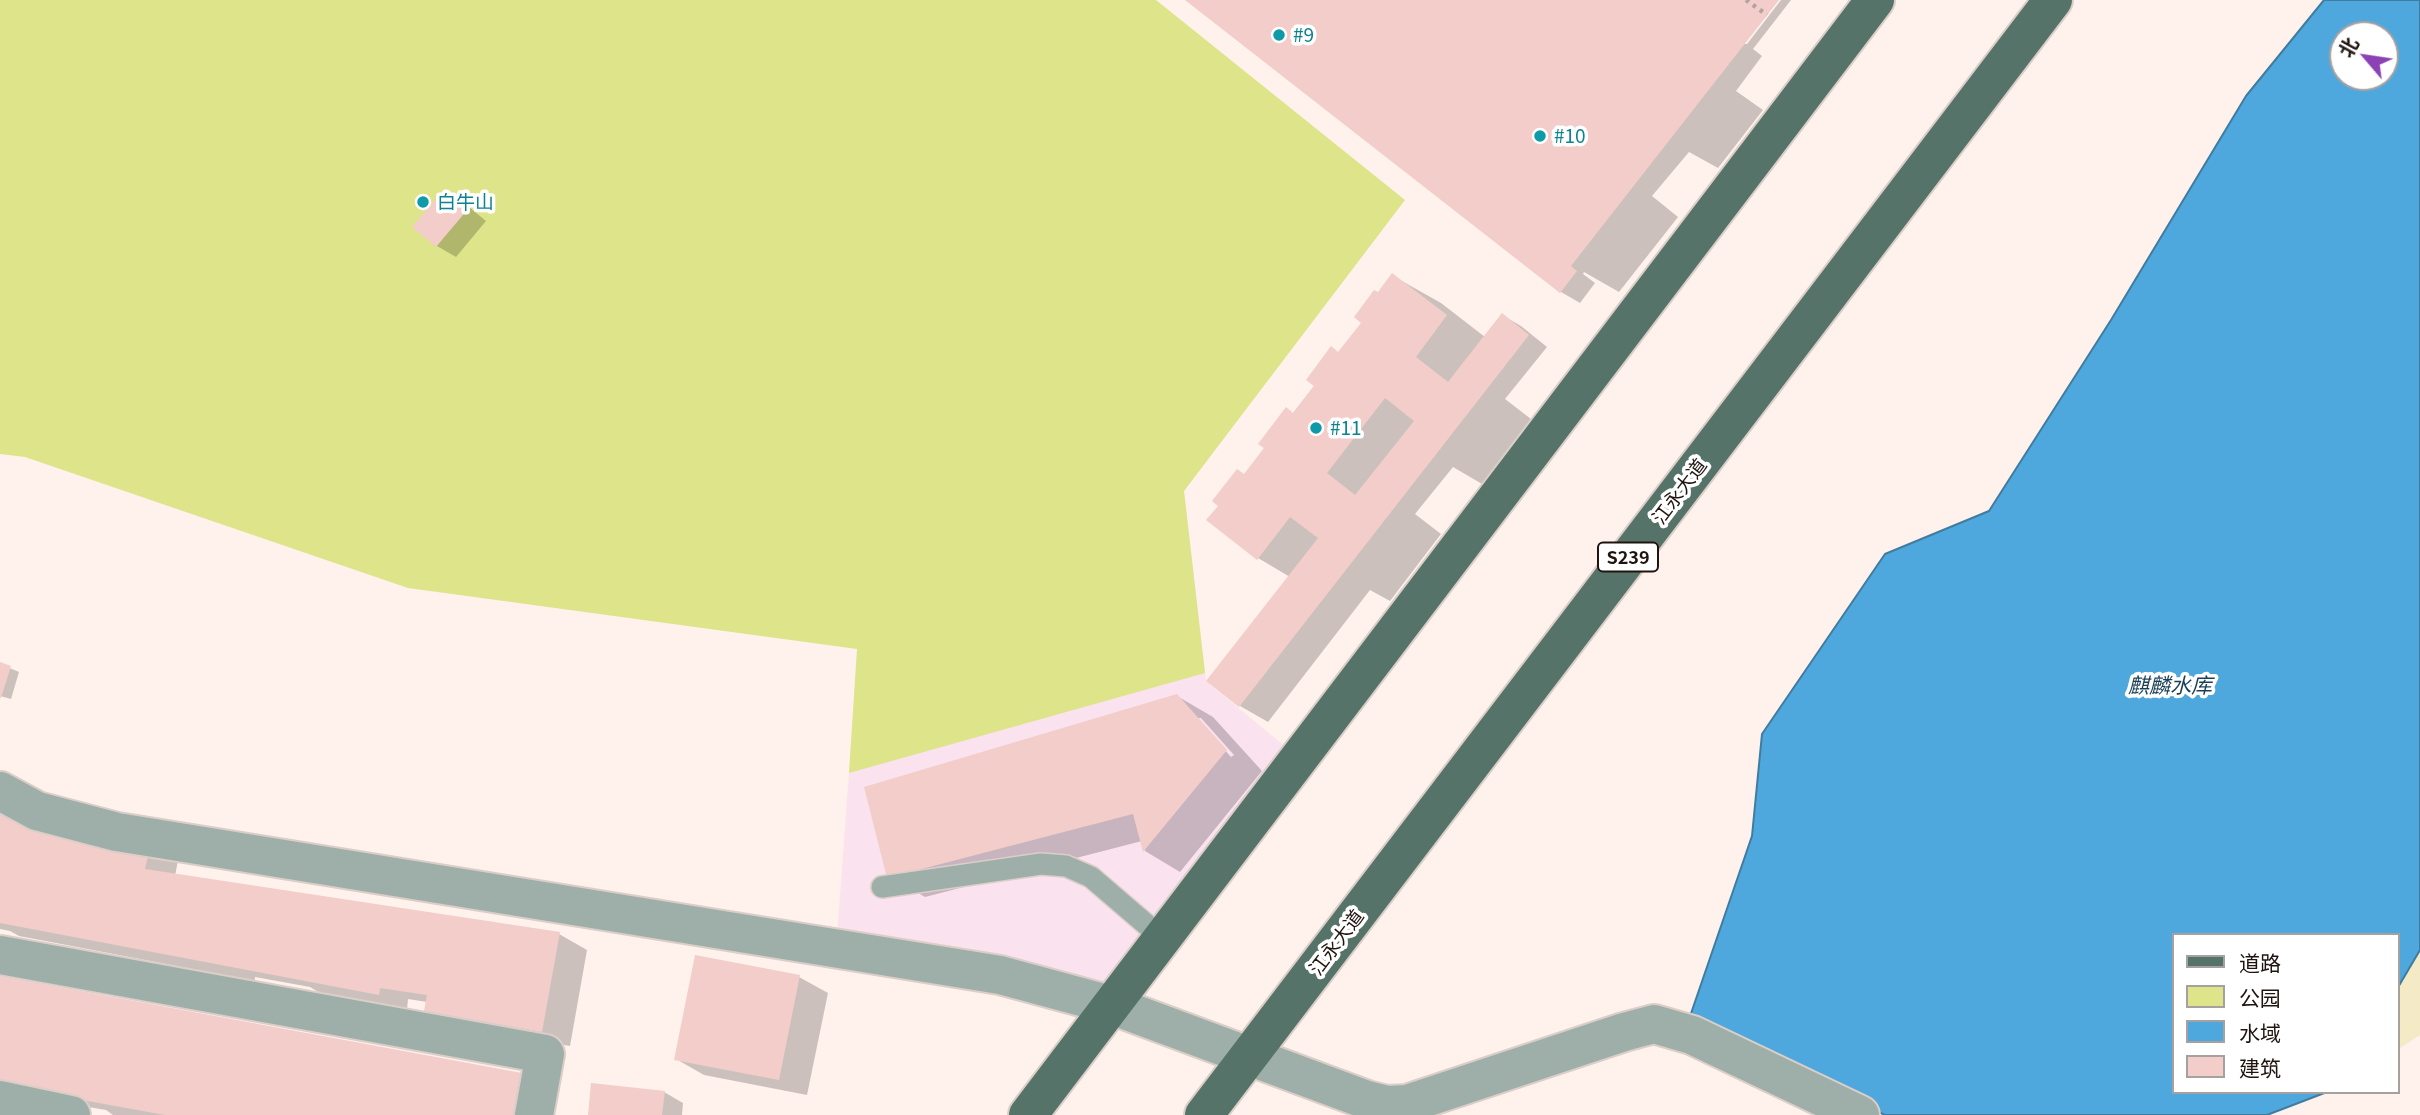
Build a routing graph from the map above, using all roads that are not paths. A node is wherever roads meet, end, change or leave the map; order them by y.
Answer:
1 (1875, 0) edge
2 (2053, 0) edge
3 (0, 792) edge
4 (882, 887) dead end
5 (1162, 938) junction
6 (0, 955) edge
7 (1111, 1006) junction
8 (1249, 1056) junction
9 (0, 1100) edge
10 (71, 1115) edge
11 (534, 1115) edge
12 (1028, 1115) edge
13 (1204, 1115) edge
14 (1860, 1115) edge

1 - 5 main road
2 - 8 main road, 江永大道 / S239
3 - 7 street
4 - 5 lane
5 - 7 main road
6 - 11 street
7 - 8 street
7 - 12 main road
8 - 13 main road, 江永大道 / S239
8 - 14 street
9 - 10 street

